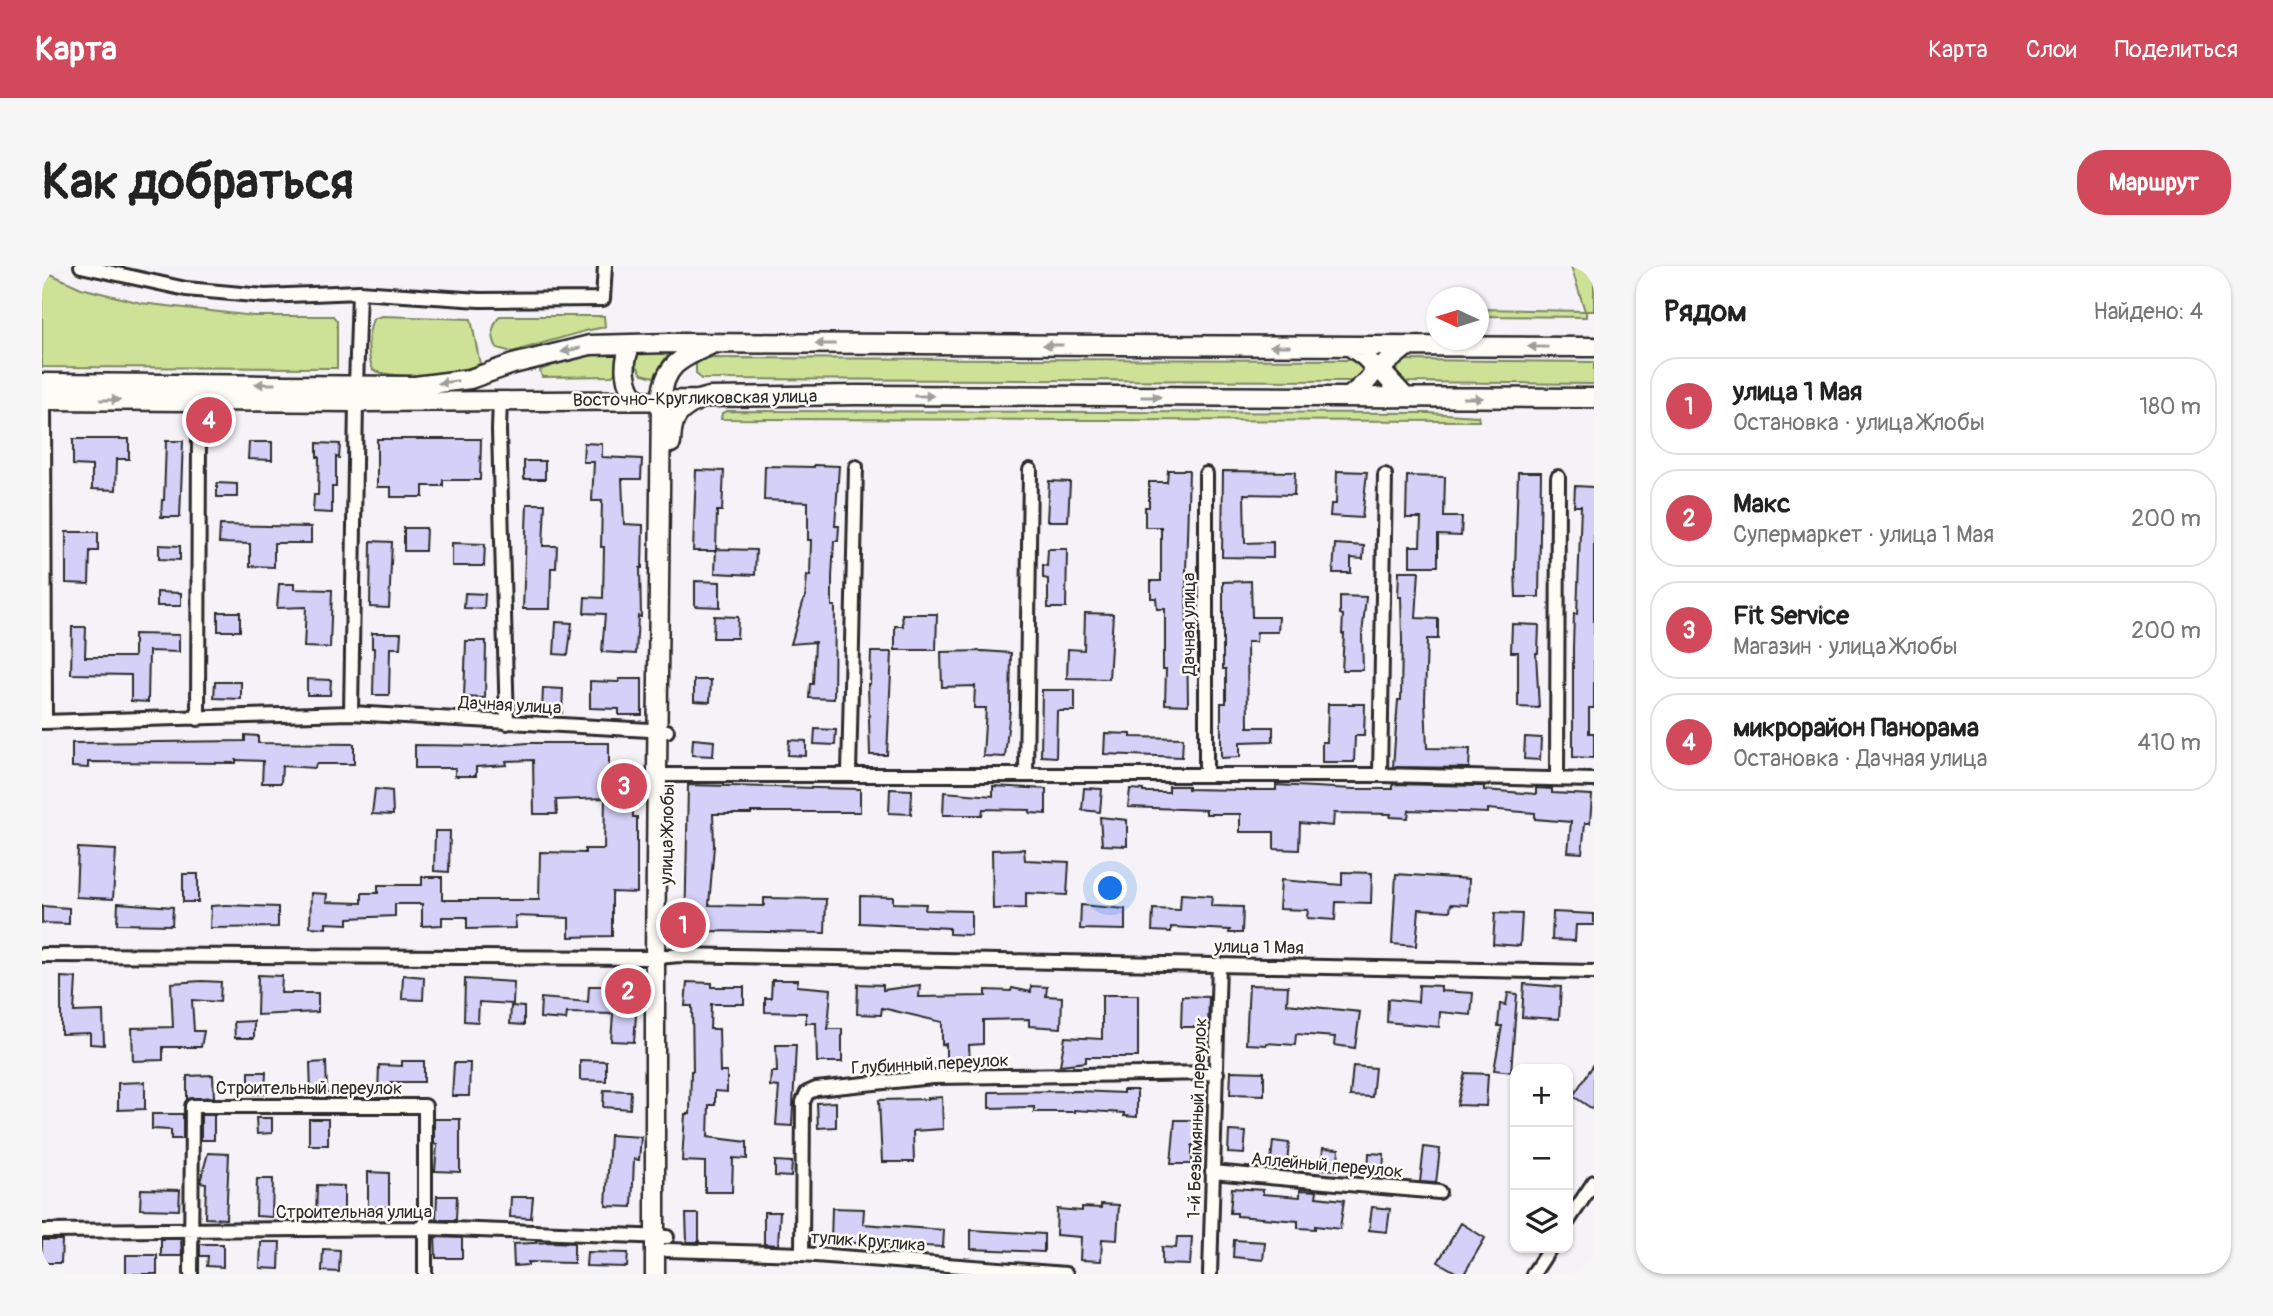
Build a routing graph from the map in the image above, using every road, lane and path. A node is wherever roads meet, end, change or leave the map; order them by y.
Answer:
1 (81, 266) edge
2 (605, 266) edge
3 (359, 292) junction
4 (713, 344) junction
5 (631, 345) junction
6 (1349, 346) junction
7 (1407, 346) junction
8 (1594, 347) edge
9 (43, 394) edge
10 (356, 394) junction
11 (1349, 397) junction
12 (1405, 397) junction
13 (1594, 398) edge
14 (662, 399) junction
15 (500, 400) junction
16 (637, 400) junction
17 (698, 400) junction
18 (199, 427) dead end
19 (856, 467) dead end
20 (1030, 470) dead end
21 (1206, 474) dead end
22 (1385, 475) dead end
23 (1558, 477) dead end
24 (351, 713) junction
25 (198, 719) junction
26 (44, 722) edge
27 (507, 723) junction
28 (662, 730) junction
29 (849, 774) junction
30 (662, 775) junction
31 (1026, 775) junction
32 (1206, 775) junction
33 (1380, 775) junction
34 (1557, 778) junction
35 (1594, 780) edge
36 (42, 955) edge
37 (661, 958) junction
38 (1219, 964) junction
39 (1594, 972) edge
40 (1217, 1073) junction
41 (1212, 1172) junction
42 (1594, 1182) edge
43 (1439, 1192) dead end
44 (1573, 1214) edge
45 (425, 1228) junction
46 (42, 1231) edge
47 (191, 1231) junction
48 (663, 1241) junction
49 (1547, 1253) edge
50 (802, 1254) junction
51 (191, 1274) edge
52 (425, 1274) edge
53 (655, 1274) edge
54 (667, 1274) edge
55 (1066, 1274) edge
56 (1209, 1274) edge
57 (1533, 1274) edge

1 - 3 street
2 - 3 street
3 - 10 street
4 - 5 main road
6 -> 4 main road
4 - 14 main road, улица Жлобы
5 -> 10 main road
5 - 16 main road
6 - 7 main road
6 - 11 main road
8 -> 7 main road
7 - 12 main road
9 -> 10 main road, Восточно-Кругликовская улица
10 -> 9 main road
9 - 26 street, Дачная улица
10 - 15 main road, Восточно-Кругликовская улица
10 - 24 street
11 - 12 main road, Восточно-Кругликовская улица
17 -> 11 main road, Восточно-Кругликовская улица
12 -> 13 main road, Восточно-Кругликовская улица
14 - 16 main road, Восточно-Кругликовская улица
14 - 17 main road, Восточно-Кругликовская улица
14 - 28 main road, улица Жлобы
15 - 16 main road, Восточно-Кругликовская улица
15 - 27 street
17 - 28 main road, улица Жлобы
18 - 25 street
19 - 29 street
20 - 31 street
21 - 32 street, Дачная улица
22 - 33 street
23 - 34 street
24 - 25 street, Дачная улица
24 - 27 street, Дачная улица
25 - 26 street, Дачная улица
27 - 28 street, Дачная улица
28 - 30 main road, улица Жлобы
29 - 30 street
29 - 31 street
30 - 37 main road, улица Жлобы
31 - 32 street
32 - 33 street
33 - 34 street
34 - 35 street
36 - 37 street, улица 1 Мая
37 - 38 street, улица 1 Мая
37 - 48 main road, улица Жлобы
38 - 39 street, улица 1 Мая
38 - 40 street, 1-й Безымянный переулок
40 - 41 street, 1-й Безымянный переулок
40 - 50 street, Глубинный переулок
41 - 43 street, Аллейный переулок
41 - 56 street, 1-й Безымянный переулок
42 - 44 street
45 - 47 street, Строительная улица
45 - 47 street, Строительный переулок
45 - 48 street, Строительная улица
45 - 52 street, Строительный переулок
46 - 47 street, Строительная улица
47 - 51 street, Строительный переулок
48 - 50 street, тупик Круглика
48 - 53 main road, улица Жлобы
48 - 54 main road, улица Жлобы
49 - 57 street
50 - 55 street, тупик Круглика

